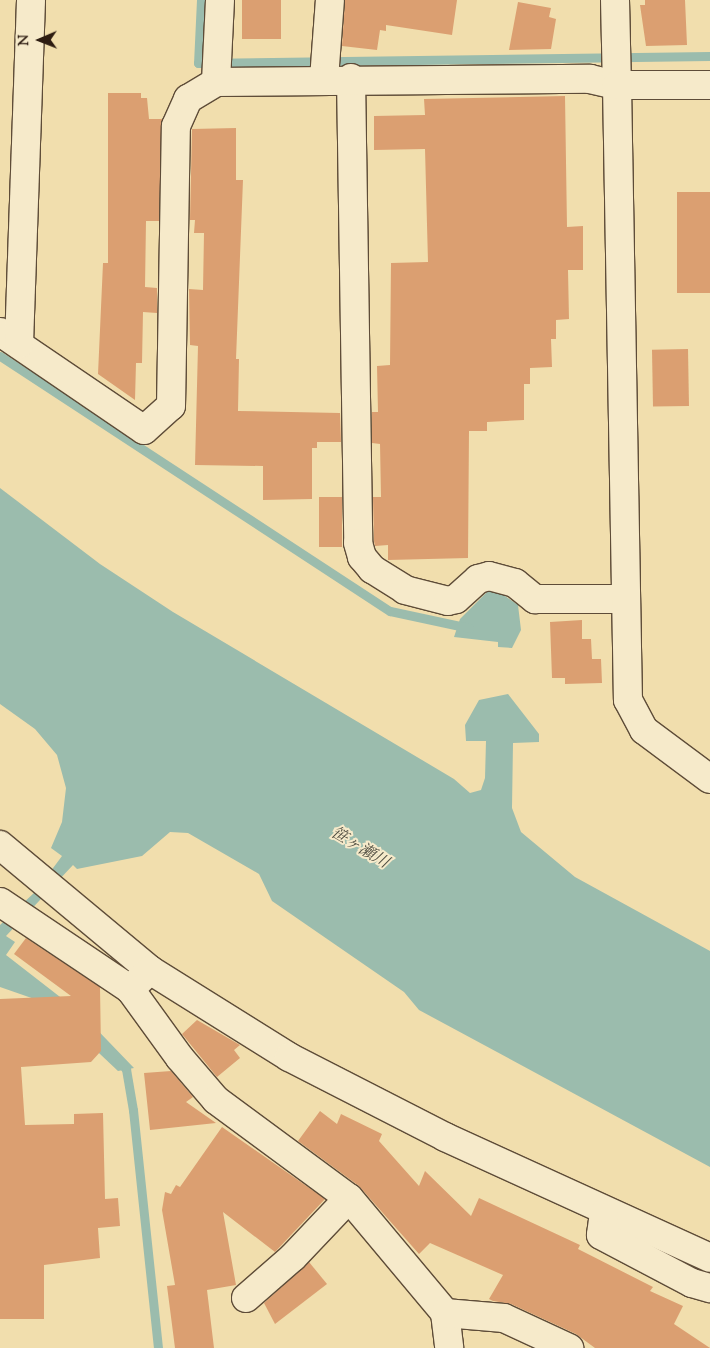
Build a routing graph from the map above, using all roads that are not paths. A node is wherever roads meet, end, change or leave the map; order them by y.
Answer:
1 (31, 0) edge
2 (220, 0) edge
3 (330, 0) edge
4 (615, 0) edge
5 (325, 65) junction
6 (617, 66) junction
7 (217, 69) junction
8 (351, 78) junction
9 (710, 85) edge
10 (9, 338) edge
11 (626, 599) junction
12 (710, 779) edge
13 (0, 846) edge
14 (13, 910) edge
15 (150, 970) junction
16 (130, 989) junction
17 (349, 1198) junction
18 (604, 1213) junction
19 (710, 1258) edge
20 (710, 1288) edge
21 (246, 1298) dead end
22 (445, 1313) junction
23 (449, 1348) edge
24 (569, 1348) edge

1 - 10 street
2 - 7 street
3 - 5 street
4 - 6 street
5 - 7 street
5 - 8 street
6 - 8 street
6 - 9 street
6 - 11 street
7 - 10 street
8 - 11 street
11 - 12 street
13 - 15 street
14 - 16 street
15 - 16 street
15 - 18 street
16 - 17 street
17 - 21 street
17 - 22 street
18 - 19 street
18 - 20 street
22 - 23 street
22 - 24 street

